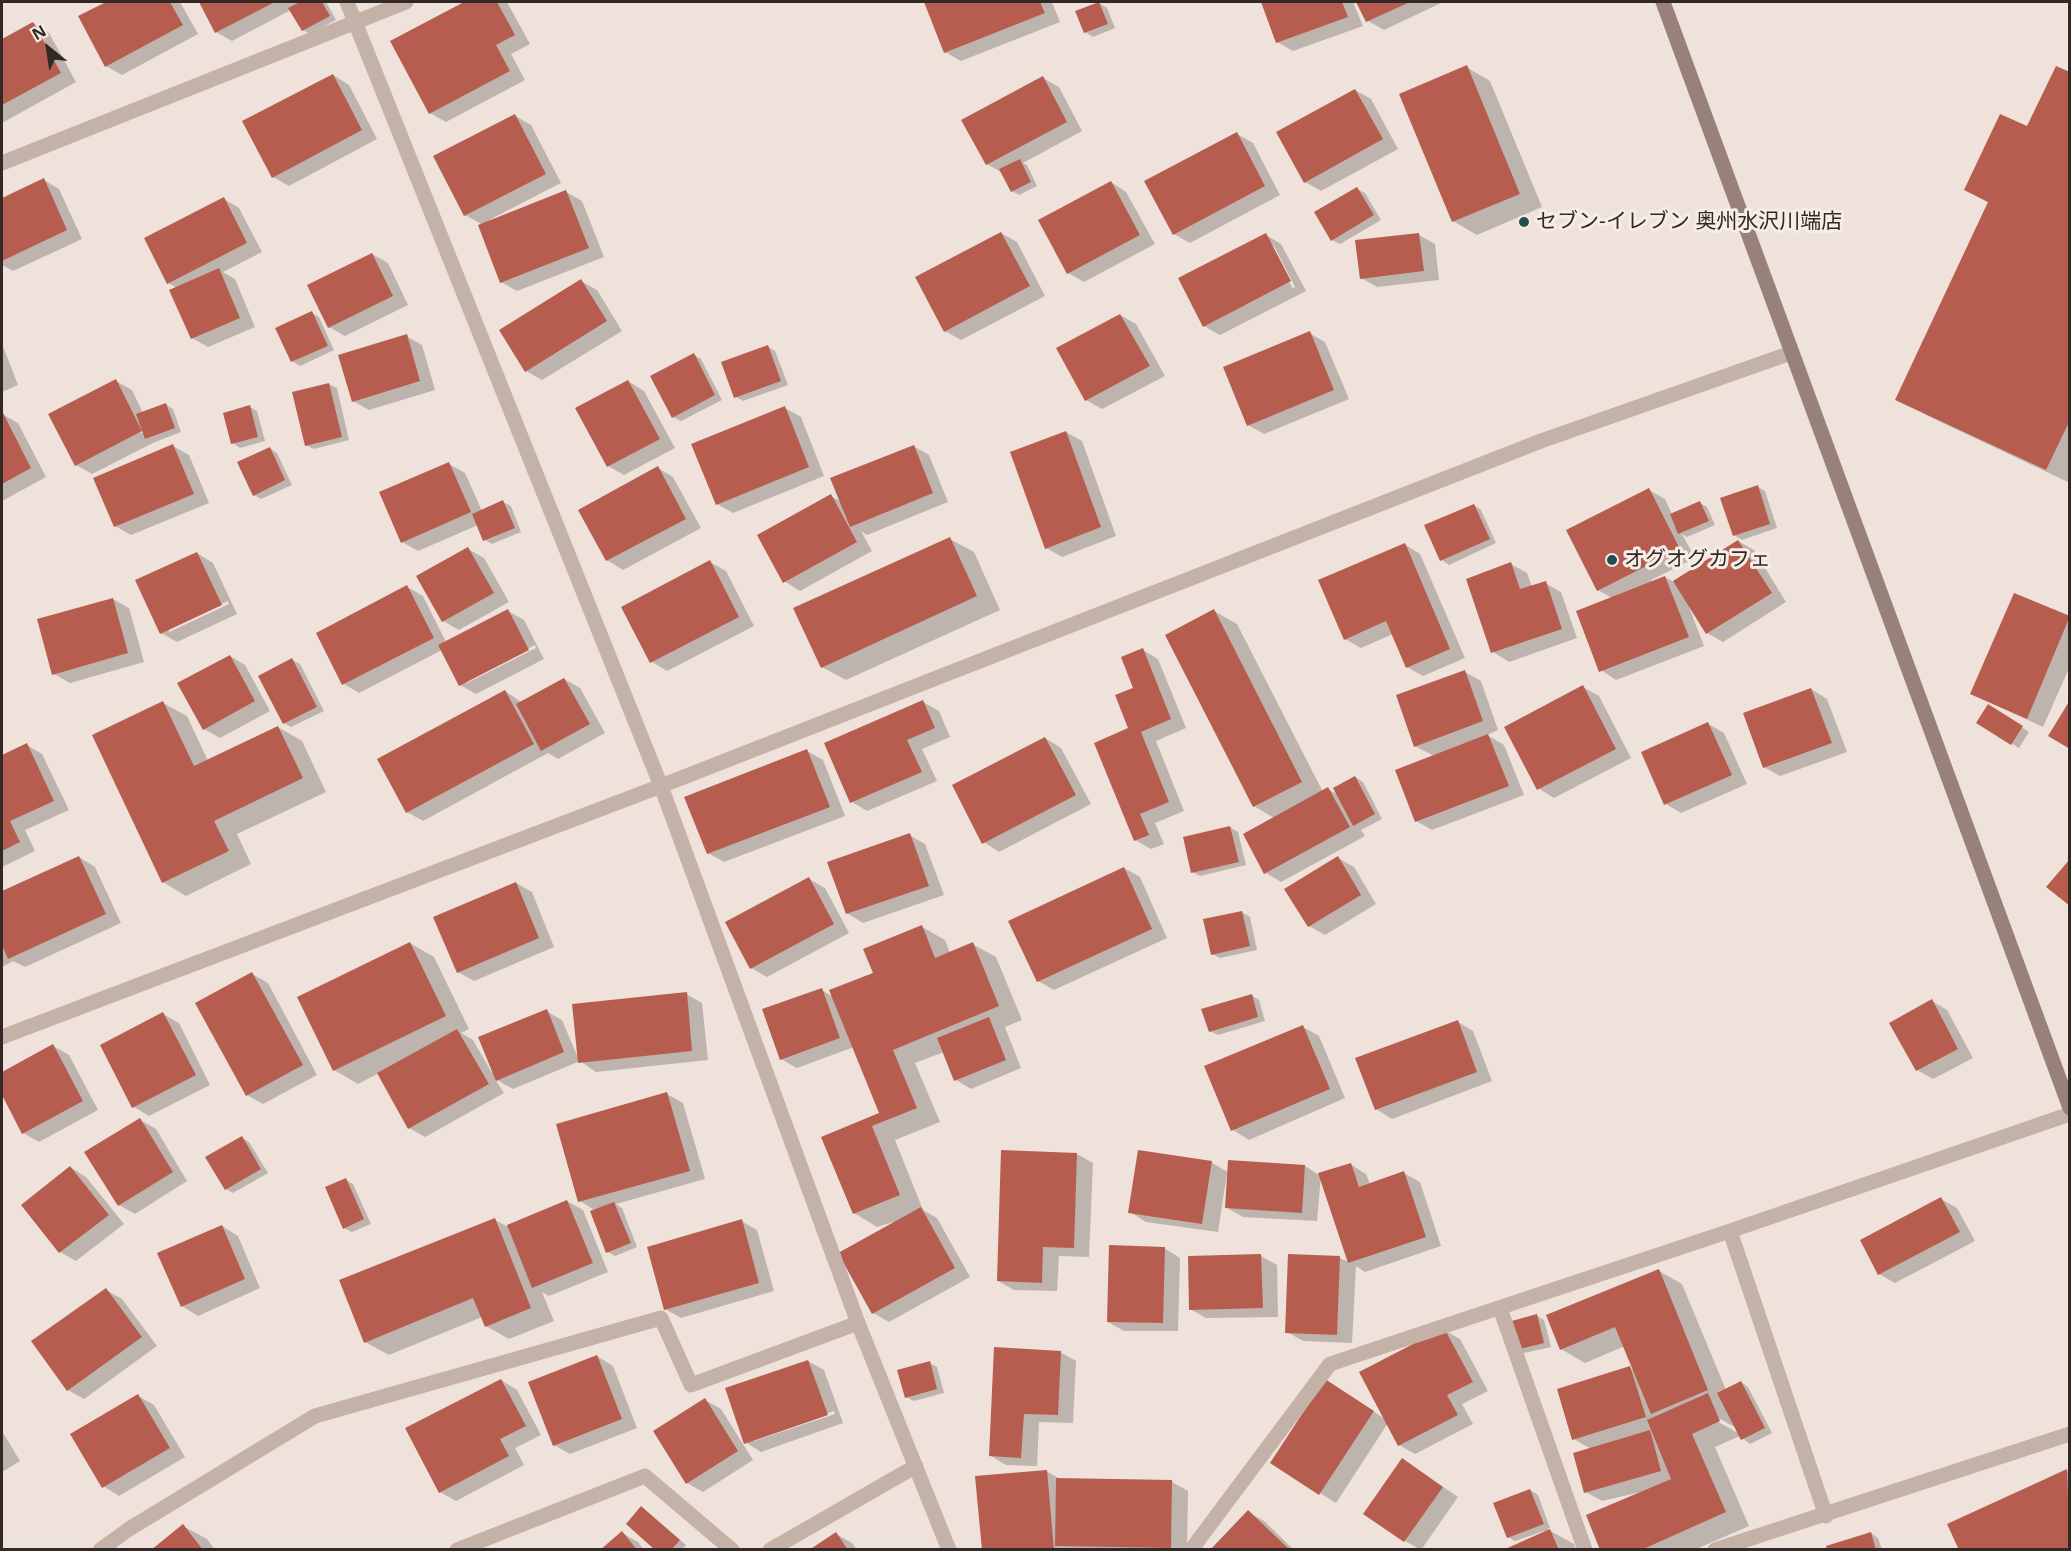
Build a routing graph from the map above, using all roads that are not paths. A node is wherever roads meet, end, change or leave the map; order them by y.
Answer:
1 (347, 2) edge
2 (406, 2) edge
3 (1663, 2) edge
4 (354, 21) junction
5 (2, 163) edge
6 (1791, 353) junction
7 (661, 786) junction
8 (2, 1037) edge
9 (2070, 1108) edge
10 (2070, 1114) edge
11 (1730, 1232) junction
12 (1500, 1308) junction
13 (858, 1323) junction
14 (2070, 1434) edge
15 (916, 1466) junction
16 (1826, 1516) junction
17 (100, 1550) edge
18 (457, 1550) edge
19 (732, 1550) edge
20 (770, 1550) edge
21 (949, 1550) edge
22 (1191, 1550) edge
23 (1585, 1550) edge
24 (1715, 1550) edge

1 - 4 street
2 - 4 street
3 - 6 street
4 - 5 street
4 - 7 street
6 - 7 street
6 - 9 street
7 - 8 street
7 - 13 street
10 - 11 street
11 - 12 street
11 - 16 street
12 - 22 street
12 - 23 street
13 - 15 street
13 - 17 street
14 - 16 street
15 - 20 street
15 - 21 street
16 - 24 street
18 - 19 street

